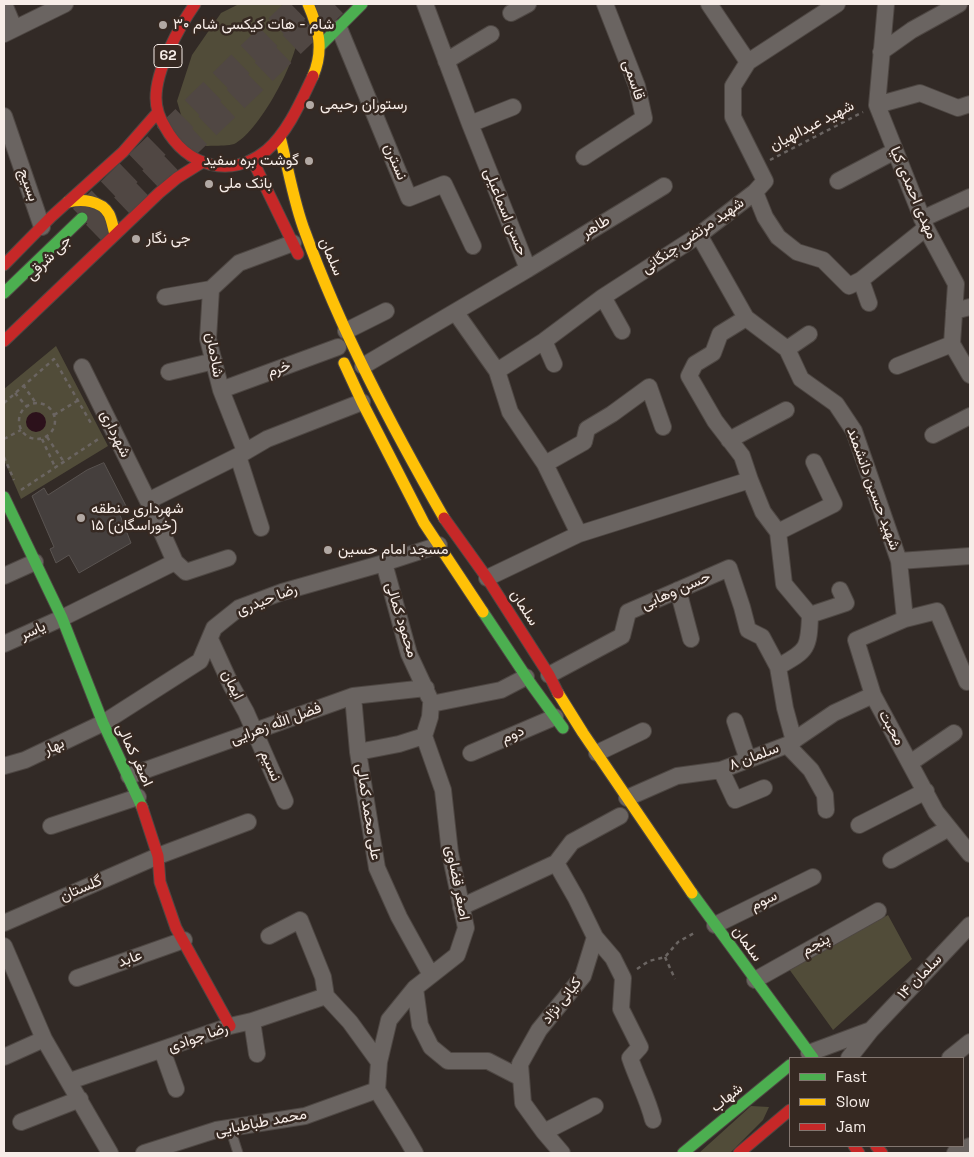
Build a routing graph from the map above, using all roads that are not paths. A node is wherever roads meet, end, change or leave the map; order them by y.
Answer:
1 (4, 4) edge
2 (65, 4) edge
3 (195, 4) edge
4 (308, 4) edge
5 (362, 4) edge
6 (425, 4) edge
7 (528, 4) edge
8 (605, 4) edge
9 (709, 4) edge
10 (837, 4) edge
11 (886, 4) edge
12 (959, 4) edge
13 (511, 13) dead end
14 (339, 28) junction
15 (9, 31) edge
16 (491, 34) dead end
17 (321, 45) junction
18 (881, 52) junction
19 (446, 61) junction
20 (748, 62) junction
21 (970, 104) edge
22 (877, 105) junction
23 (513, 107) dead end
24 (158, 112) junction
25 (4, 116) edge
26 (470, 124) junction
27 (280, 138) junction
28 (895, 151) junction
29 (584, 157) dead end
30 (253, 161) junction
31 (201, 163) junction
32 (838, 181) dead end
33 (664, 186) dead end
34 (755, 192) junction
35 (970, 197) edge
36 (68, 202) junction
37 (82, 218) tunnel mouth
38 (924, 224) junction
39 (42, 227) junction
40 (115, 234) junction
41 (699, 235) junction
42 (293, 243) junction
43 (473, 246) dead end
44 (4, 265) edge
45 (304, 269) dead end
46 (528, 269) junction
47 (861, 280) junction
48 (211, 289) junction
49 (4, 293) edge
50 (165, 296) dead end
51 (603, 297) junction
52 (869, 303) dead end
53 (962, 309) edge
54 (386, 311) dead end
55 (456, 313) junction
56 (746, 318) junction
57 (622, 331) dead end
58 (809, 334) dead end
59 (339, 339) junction
60 (4, 341) edge
61 (544, 341) junction
62 (952, 344) junction
63 (787, 350) junction
64 (214, 361) junction
65 (554, 364) dead end
66 (363, 366) junction
67 (896, 366) dead end
68 (82, 367) dead end
69 (497, 371) junction
70 (169, 372) dead end
71 (970, 375) edge
72 (221, 390) junction
73 (362, 402) junction
74 (786, 410) dead end
75 (970, 416) edge
76 (663, 427) dead end
77 (933, 435) dead end
78 (728, 440) junction
79 (242, 454) junction
80 (814, 462) dead end
81 (545, 464) junction
82 (750, 480) junction
83 (4, 496) edge
84 (148, 501) junction
85 (261, 528) dead end
86 (778, 532) junction
87 (579, 534) junction
88 (439, 545) junction
89 (970, 556) edge
90 (228, 558) dead end
91 (899, 561) junction
92 (35, 562) junction
93 (175, 562) junction
94 (384, 563) junction
95 (4, 576) edge
96 (487, 578) junction
97 (678, 590) junction
98 (840, 590) dead end
99 (810, 615) junction
100 (62, 618) junction
101 (905, 619) junction
102 (210, 639) junction
103 (691, 639) dead end
104 (4, 644) edge
105 (778, 667) junction
106 (548, 675) junction
107 (526, 677) junction
108 (970, 681) edge
109 (426, 688) junction
110 (873, 695) junction
111 (353, 696) junction
112 (431, 704) junction
113 (562, 714) junction
114 (735, 721) dead end
115 (103, 723) junction
116 (643, 731) dead end
117 (255, 732) junction
118 (954, 733) dead end
119 (424, 736) junction
120 (571, 740) dead end
121 (790, 743) junction
122 (358, 752) junction
123 (471, 753) dead end
124 (598, 753) junction
125 (748, 760) junction
126 (910, 763) junction
127 (4, 766) edge
128 (721, 770) junction
129 (129, 776) junction
130 (764, 788) dead end
131 (926, 791) junction
132 (138, 797) junction
133 (285, 801) dead end
134 (826, 810) dead end
135 (622, 812) junction
136 (248, 822) dead end
137 (859, 825) dead end
138 (51, 826) dead end
139 (948, 828) junction
140 (970, 854) edge
141 (158, 856) junction
142 (891, 860) dead end
143 (556, 863) junction
144 (813, 877) dead end
145 (461, 907) junction
146 (878, 911) dead end
147 (4, 923) edge
148 (970, 925) edge
149 (707, 928) junction
150 (269, 936) dead end
151 (595, 937) junction
152 (184, 940) junction
153 (4, 946) edge
154 (431, 975) junction
155 (77, 978) dead end
156 (755, 980) junction
157 (415, 988) junction
158 (326, 996) junction
159 (252, 1021) junction
160 (230, 1026) junction
161 (870, 1030) junction
162 (44, 1039) junction
163 (970, 1042) edge
164 (162, 1050) junction
165 (257, 1054) dead end
166 (4, 1056) edge
167 (800, 1056) edge
168 (849, 1057) edge
169 (951, 1057) edge
170 (379, 1062) junction
171 (789, 1067) edge
172 (521, 1078) junction
173 (70, 1081) junction
174 (176, 1089) dead end
175 (377, 1090) junction
176 (760, 1090) junction
177 (80, 1099) junction
178 (595, 1106) dead end
179 (789, 1111) edge
180 (780, 1118) junction
181 (653, 1120) dead end
182 (20, 1122) dead end
183 (230, 1128) junction
184 (544, 1132) junction
185 (970, 1146) edge
186 (559, 1152) edge
187 (110, 1153) edge
188 (144, 1153) edge
189 (238, 1153) edge
190 (415, 1153) edge
191 (683, 1153) edge
192 (739, 1153) edge
193 (954, 1153) edge

1 - 15 street
2 - 15 street
3 - 24 main road, 62
4 - 17 main road, 62
5 - 14 main road
6 - 19 street, حسن اسماعیلی
7 - 13 street
8 - 29 street, قاسمی
9 - 20 street
10 - 20 street, شهید مرتضی چنگانی
11 - 18 street, مهدی احمدی کیا
12 - 18 street
14 - 17 main road
14 - 43 street, نسترن
16 - 19 street
17 - 27 main road, 62
18 - 22 street, مهدی احمدی کیا
19 - 26 street, حسن اسماعیلی
20 - 34 street, شهید مرتضی چنگانی
21 - 22 street
22 - 28 street, مهدی احمدی کیا
23 - 26 street
24 - 31 main road, 62
24 - 36 main road
25 - 39 street, بسیج
26 - 46 street, حسن اسماعیلی
27 - 30 main road, 62
27 - 59 main road, سلمان
28 - 32 street
28 - 38 street, مهدی احمدی کیا
30 - 31 main road, 62
30 - 42 main road, سلمان
31 - 40 main road
33 - 46 street, طاهر
34 - 41 street, شهید مرتضی چنگانی
34 - 47 street
35 - 38 street
36 - 39 main road
36 - 40 main road
37 - 49 main road, جی شرقی
38 - 47 street
38 - 53 street, مهدی احمدی کیا
39 - 44 main road
40 - 60 main road
41 - 51 street, شهید مرتضی چنگانی
41 - 56 street, شهید حسین دانشمند
42 - 45 main road, سلمان
42 - 48 street
46 - 55 street, حسن اسماعیلی
47 - 52 street
48 - 50 street
48 - 64 street, شادمان
51 - 57 street
51 - 61 street, شهید مرتضی چنگانی
53 - 62 street, مهدی احمدی کیا
54 - 59 street, خرم
55 - 66 street, حسن اسماعیلی
55 - 69 street
56 - 63 street, شهید حسین دانشمند
56 - 78 street
58 - 63 street
59 - 66 main road, سلمان
59 - 72 street, خرم
59 - 73 main road, سلمان
61 - 65 street
61 - 69 street, شهید مرتضی چنگانی
62 - 67 street
62 - 71 street
63 - 91 street, شهید حسین دانشمند
64 - 70 street
64 - 72 street, شادمان
66 - 96 main road, سلمان
68 - 84 street, شهرداری
69 - 81 street
72 - 79 street, شادمان
73 - 79 street
73 - 88 main road, سلمان
74 - 78 street
75 - 77 street
76 - 81 street
78 - 82 street
79 - 84 street
79 - 85 street, شادمان
80 - 86 street
81 - 87 street
82 - 86 street
82 - 87 street
83 - 92 main road, اصغر کمالی
84 - 93 street, شهرداری
86 - 99 street
87 - 96 street
88 - 94 street, رضا حیدری
88 - 107 main road, سلمان
89 - 91 street
90 - 93 street
91 - 101 street, شهید حسین دانشمند
92 - 95 street
92 - 100 main road, اصغر کمالی
93 - 100 street, یاسر
94 - 102 street, رضا حیدری
94 - 109 street, محمود کمالی
96 - 106 main road, سلمان
97 - 103 street
97 - 105 street, حسن وهابی
97 - 106 street, حسن وهابی
98 - 99 street
99 - 105 street
100 - 104 street, یاسر
100 - 115 main road, اصغر کمالی
101 - 108 street
101 - 110 street, محبت
102 - 115 street, رضا حیدری
102 - 117 street, ایمان
105 - 121 street
106 - 113 main road, سلمان
107 - 112 street
107 - 113 main road, سلمان
109 - 111 street, فضل الله زهرایی
109 - 112 street, محمود کمالی
110 - 121 street, سلمان ۸
110 - 126 street, محبت
111 - 117 street, فضل الله زهرایی
111 - 122 street, علی محمد کمالی
112 - 119 street
113 - 120 main road, سلمان
113 - 123 street, دوم
113 - 124 main road, سلمان
114 - 125 street
115 - 127 street, بهار
115 - 129 main road, اصغر کمالی
116 - 124 street
117 - 129 street, فضل الله زهرایی
117 - 133 street, نسیم
118 - 126 street
119 - 122 street
119 - 145 street, اصغر قضاوی
121 - 125 street, سلمان ۸
121 - 134 street
122 - 154 street, علی محمد کمالی
124 - 135 main road, سلمان
125 - 128 street, سلمان ۸
126 - 131 street, محبت
128 - 130 street
128 - 135 street, سلمان ۸
129 - 132 main road, اصغر کمالی
131 - 137 street
131 - 139 street, محبت
132 - 138 street
132 - 141 main road, اصغر کمالی
135 - 143 street
135 - 149 main road, سلمان
136 - 141 street, گلستان
139 - 140 street, محبت
139 - 142 street
141 - 147 street, گلستان
141 - 152 main road, اصغر کمالی
143 - 145 street
143 - 151 street
144 - 149 street, سوم
145 - 154 street, اصغر قضاوی
146 - 156 street, پنجم
148 - 161 street, سلمان ۱۴
149 - 156 main road, سلمان
150 - 158 street
151 - 172 street, کیانی نژاد
151 - 181 street
152 - 155 street, عابد
152 - 160 main road, اصغر کمالی
153 - 162 street
154 - 157 street, اصغر قضاوی
156 - 167 main road, سلمان
157 - 170 street, اصغر قضاوی
157 - 172 street
158 - 159 street, رضا جوادی
158 - 170 street
159 - 160 street, رضا جوادی
159 - 165 street
160 - 164 street, رضا جوادی
161 - 167 street, سلمان ۱۴
161 - 168 street, سلمان ۱۴
162 - 166 street
162 - 173 street
163 - 169 street
164 - 173 street, رضا جوادی
164 - 174 street
170 - 175 street, اصغر قضاوی
171 - 176 main road, شهاب
172 - 184 street, کیانی نژاد
173 - 177 street
175 - 183 street, محمد طباطبایی
175 - 190 street
176 - 180 main road
176 - 191 main road, شهاب
177 - 182 street
177 - 187 street
178 - 184 street
179 - 180 main road
180 - 192 main road
183 - 188 street, محمد طباطبایی
183 - 189 lane
184 - 186 street, کیانی نژاد
185 - 193 street

